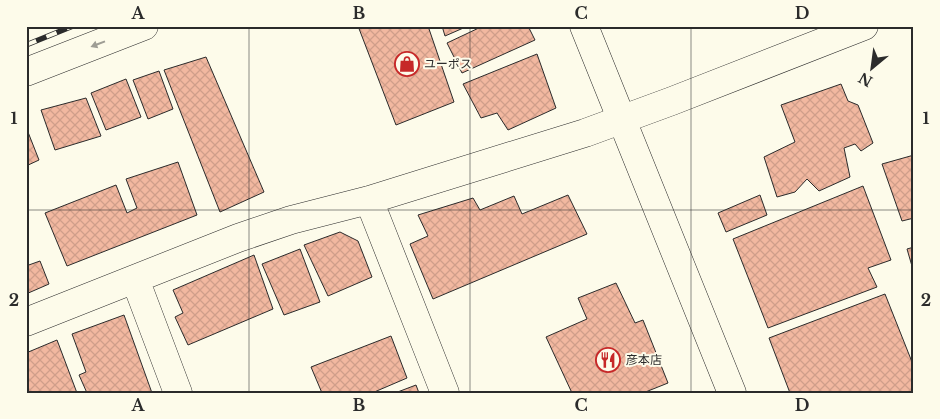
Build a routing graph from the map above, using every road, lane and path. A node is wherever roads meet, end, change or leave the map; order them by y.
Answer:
1 (144, 26) edge
2 (584, 26) edge
3 (864, 26) edge
4 (26, 72) edge
5 (624, 120) junction
6 (369, 200) junction
7 (135, 279) junction
8 (26, 322) edge
9 (178, 393) edge
10 (445, 393) edge
11 (732, 393) edge

1 -> 4 main road
2 - 5 main road
3 - 5 main road
5 - 6 main road
5 - 11 main road
6 - 7 main road
6 - 10 main road
7 - 8 main road
7 - 9 main road

